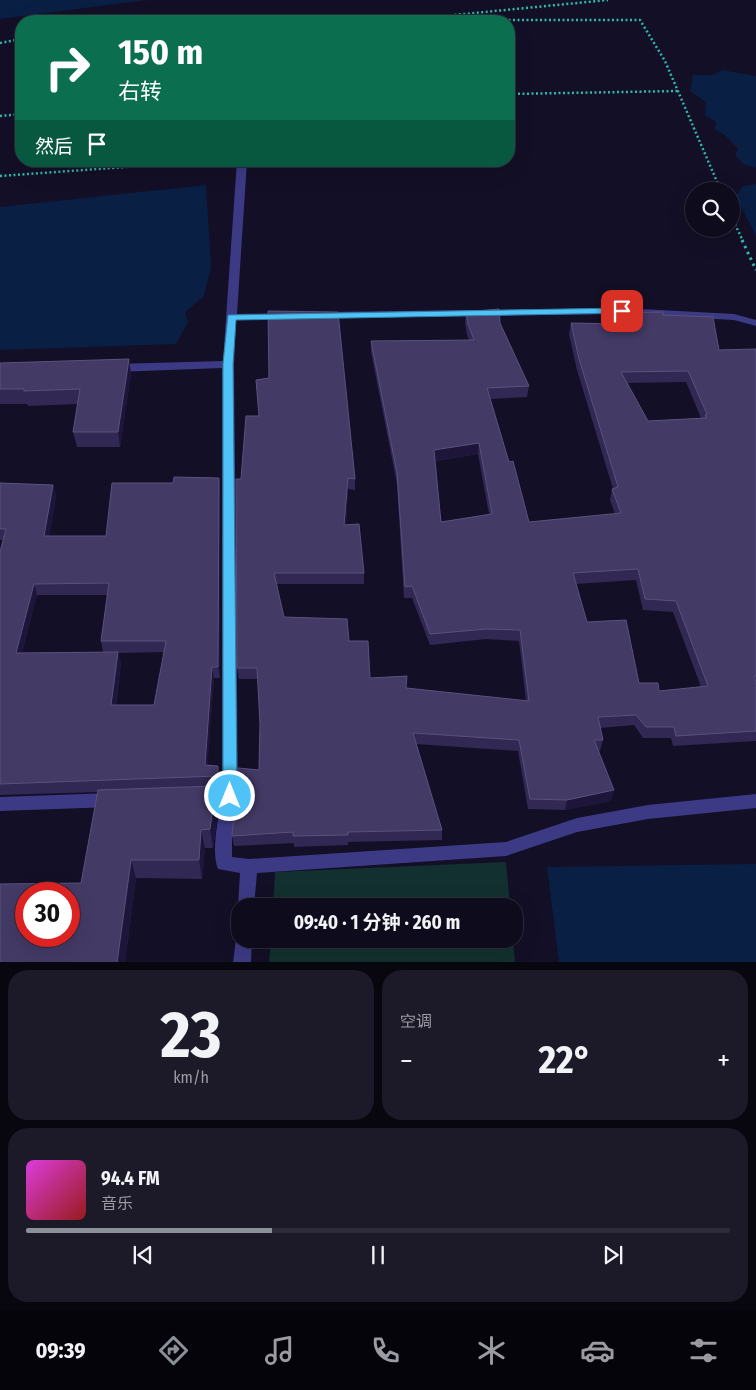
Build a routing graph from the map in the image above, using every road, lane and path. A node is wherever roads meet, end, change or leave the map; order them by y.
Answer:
1 (608, 0) edge
2 (462, 15) edge
3 (515, 21) edge
4 (15, 40) edge
5 (0, 43) edge
6 (678, 91) junction
7 (515, 94) edge
8 (15, 115) edge
9 (0, 116) edge
10 (125, 167) edge
11 (242, 167) edge
12 (0, 176) edge
13 (717, 182) edge
14 (740, 235) edge
15 (756, 270) edge
16 (231, 317) junction
17 (756, 323) edge
18 (228, 364) junction
19 (99, 369) edge
20 (230, 796) junction
21 (190, 797) edge
22 (130, 800) edge
23 (756, 800) edge
24 (0, 804) edge
25 (249, 866) junction
26 (247, 898) edge
27 (243, 948) edge
28 (242, 962) edge

1 - 2 path
3 - 6 path
4 - 5 path
6 - 7 path
6 - 13 path
8 - 9 path
10 - 12 path
11 - 16 street
14 - 15 path
16 - 17 street
16 - 18 street
18 - 19 street
18 - 20 street
20 - 21 street
20 - 25 street
22 - 24 street
23 - 25 street
25 - 26 street
27 - 28 street

